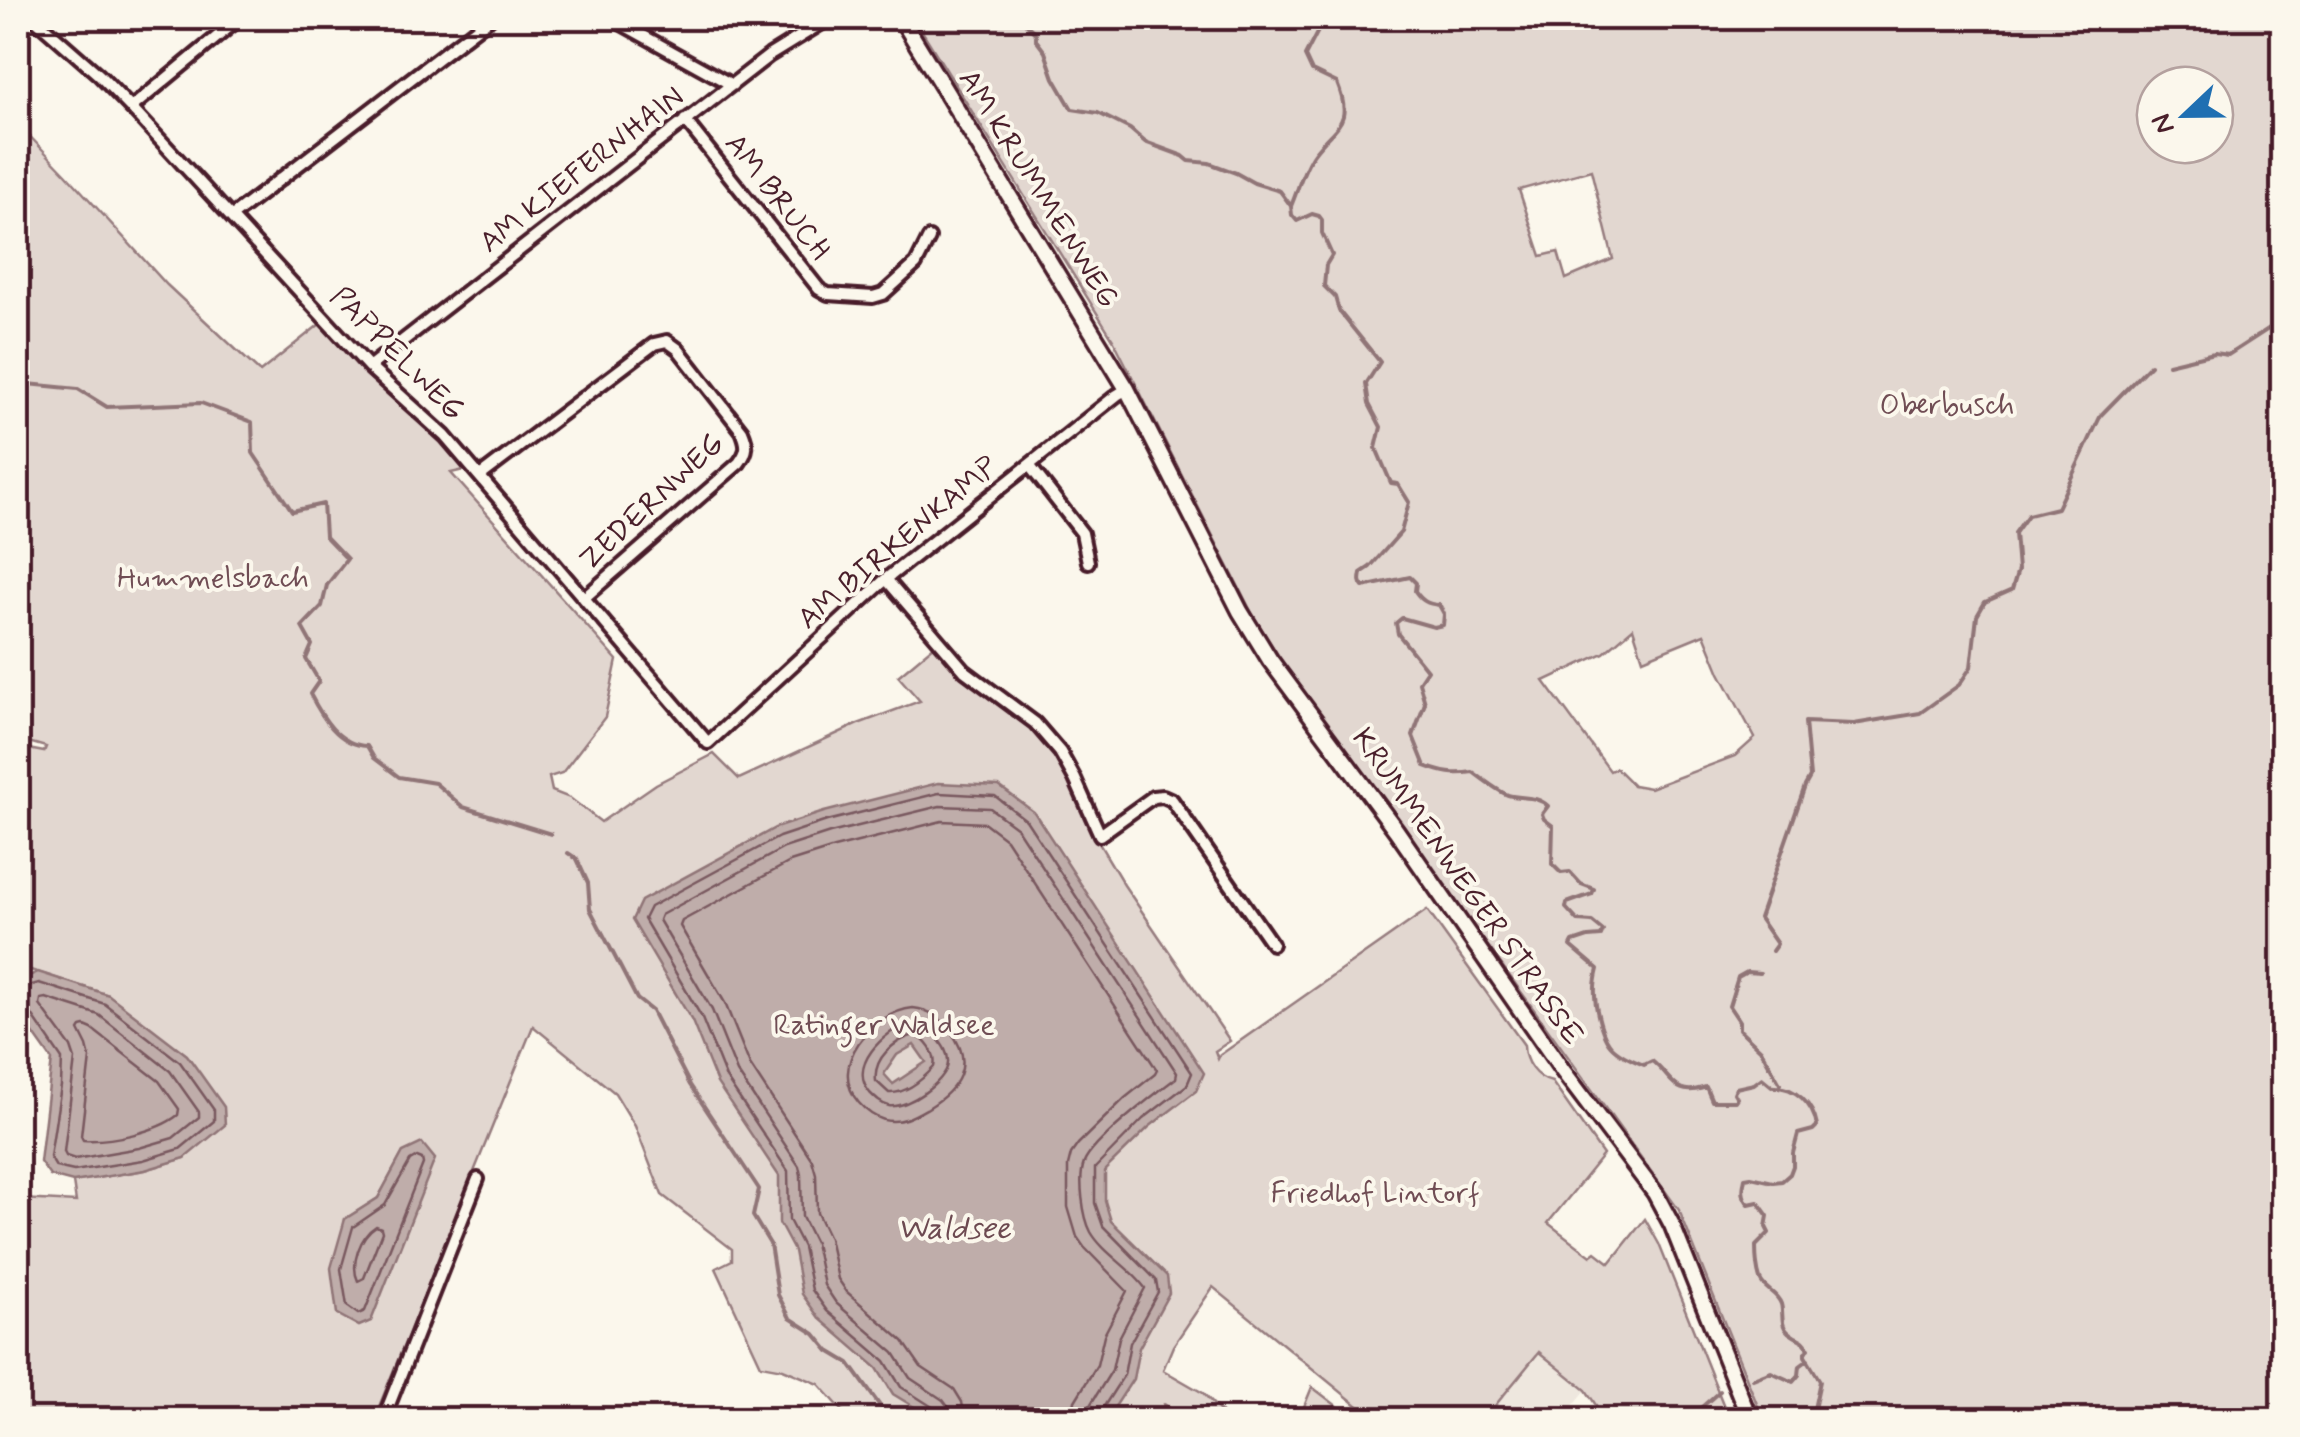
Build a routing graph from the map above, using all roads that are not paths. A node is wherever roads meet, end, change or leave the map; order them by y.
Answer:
1 (34, 18) edge
2 (240, 18) edge
3 (490, 18) edge
4 (611, 18) edge
5 (830, 18) edge
6 (901, 18) edge
7 (732, 85) junction
8 (131, 108) junction
9 (685, 120) junction
10 (230, 217) junction
11 (929, 238) dead end
12 (369, 367) junction
13 (1128, 390) junction
14 (1029, 465) junction
15 (480, 476) junction
16 (1088, 562) dead end
17 (886, 579) junction
18 (584, 598) junction
19 (708, 743) joint
20 (1272, 944) dead end
21 (478, 1179) dead end
22 (383, 1420) edge
23 (1750, 1420) edge

1 - 8 street, PAPPELWEG
2 - 8 street
3 - 10 street
4 - 7 street
5 - 7 street, AM KIEFERNHAIN
6 - 13 main road, AM KRUMMENWEG
7 - 9 street, AM KIEFERNHAIN
8 - 10 street, PAPPELWEG
9 - 11 street, AM BRUCH
9 - 12 street, AM KIEFERNHAIN
10 - 12 street, PAPPELWEG
12 - 15 street, PAPPELWEG
13 - 14 street, AM BIRKENKAMP
13 - 23 main road, KRUMMENWEGER STRASSE
14 - 16 street
14 - 17 street, AM BIRKENKAMP
15 - 18 street, PAPPELWEG
15 - 18 street, ZEDERNWEG
17 - 19 street, AM BIRKENKAMP
17 - 20 street
18 - 19 street, PAPPELWEG
21 - 22 street

